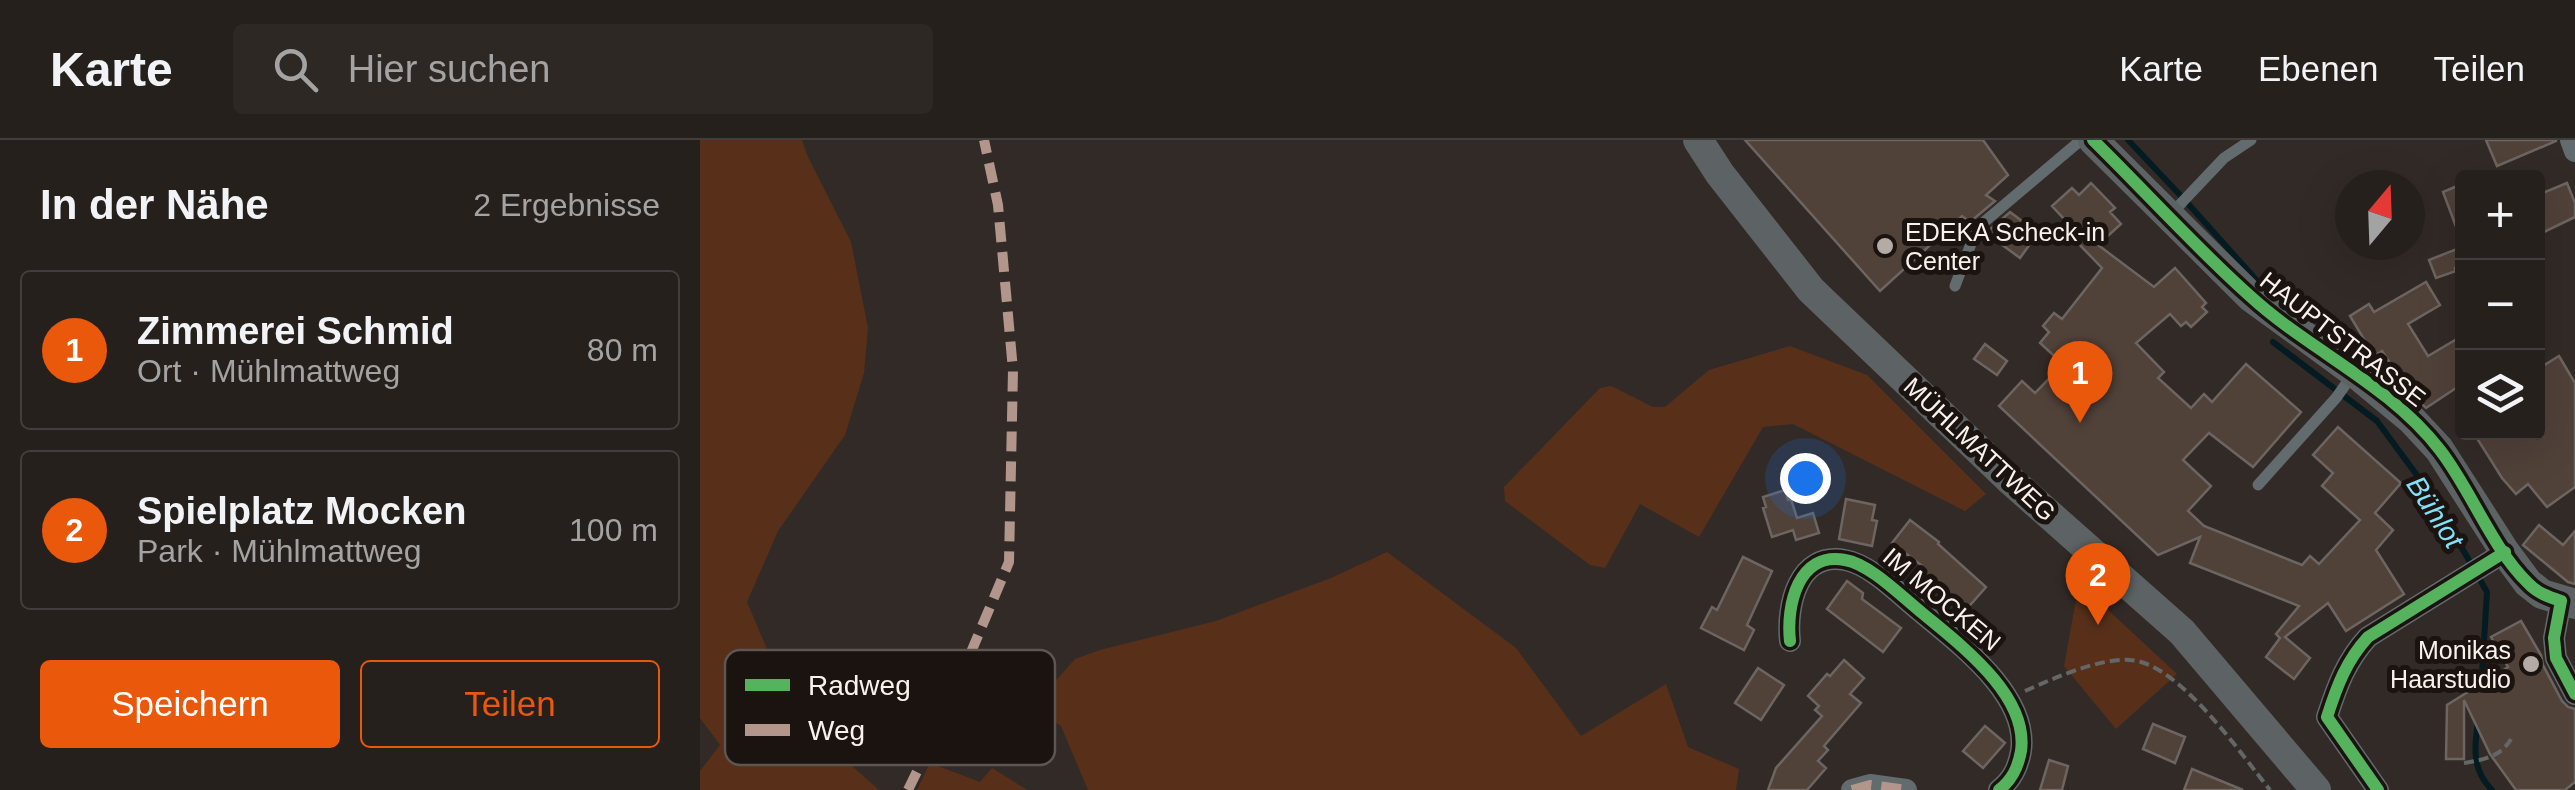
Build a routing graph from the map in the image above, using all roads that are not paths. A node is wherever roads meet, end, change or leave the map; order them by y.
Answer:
1 (1698, 140) edge
2 (2081, 140) edge
3 (2093, 140) edge
4 (2250, 140) edge
5 (2571, 140) edge
6 (2575, 151) edge
7 (2173, 211) junction
8 (1955, 286) dead end
9 (2344, 386) junction
10 (2258, 484) dead end
11 (2497, 556) junction
12 (2568, 603) edge
13 (1790, 641) dead end
14 (2575, 694) edge
15 (1852, 790) edge
16 (1906, 790) edge
17 (1999, 790) edge
18 (2316, 790) edge
19 (2378, 790) edge

1 - 18 main road, MÜHLMATTWEG
2 - 8 lane
3 - 7 main road, HAUPTSTRASSE
4 - 7 lane
5 - 6 street
7 - 9 main road, HAUPTSTRASSE
9 - 10 lane
9 - 11 main road, HAUPTSTRASSE
11 - 12 main road, HAUPTSTRASSE
11 - 19 street
12 - 14 street, HAUPTSTRASSE
13 - 17 street, IM MOCKEN
15 - 16 street

